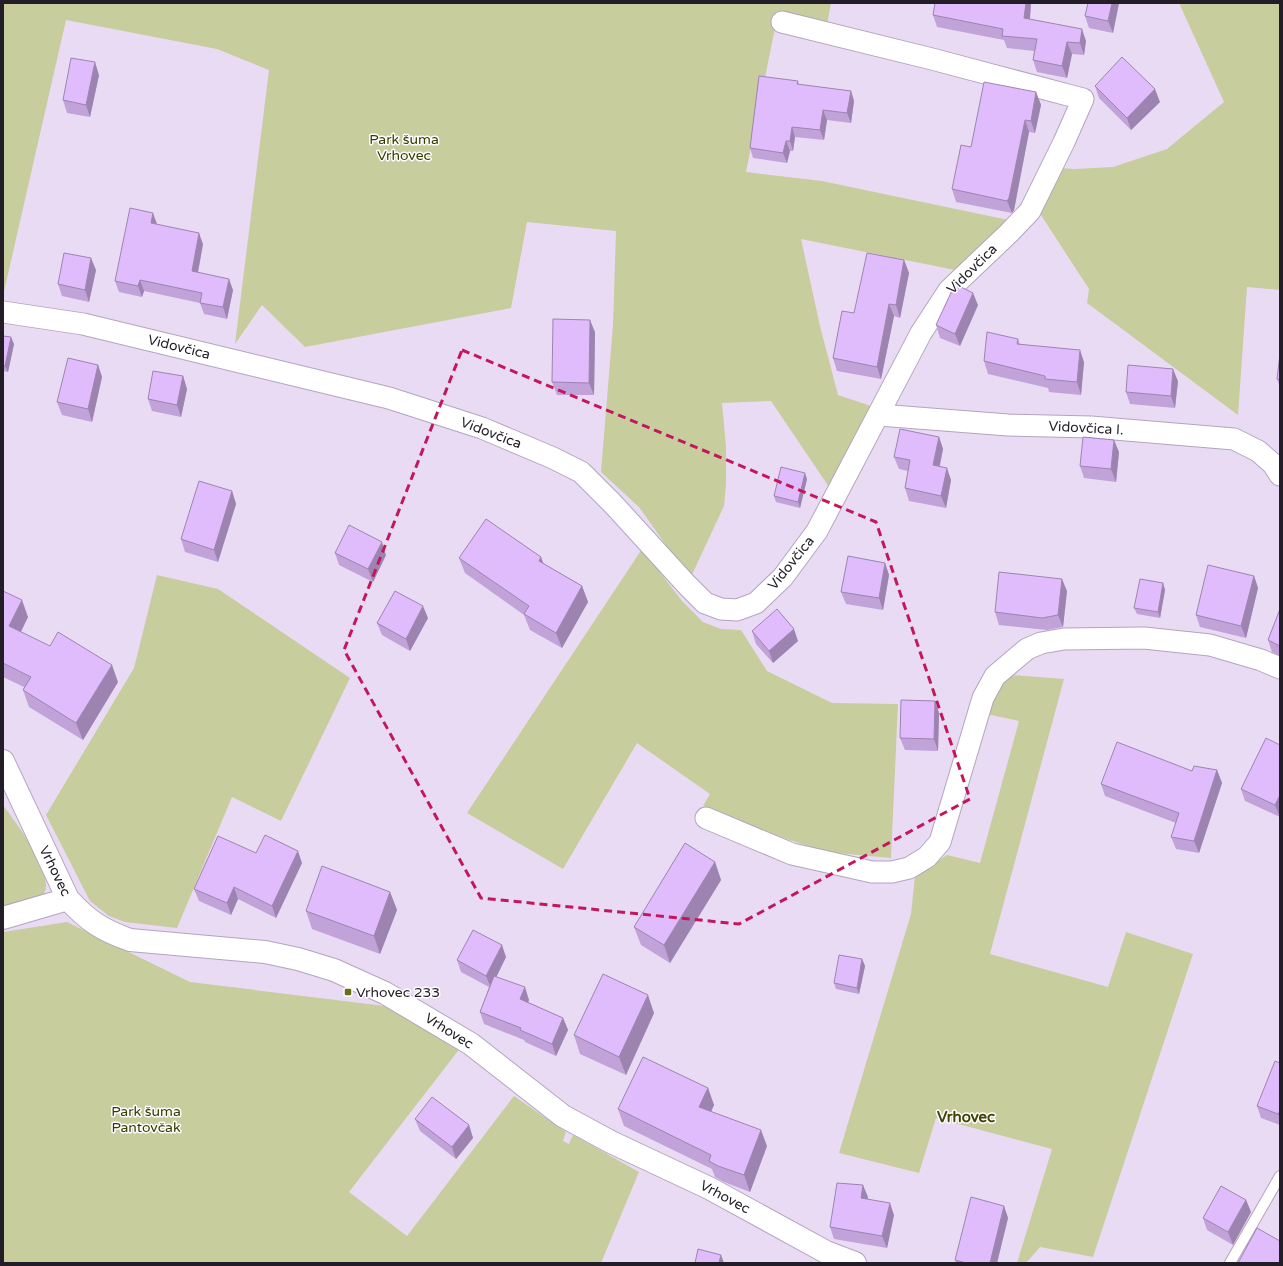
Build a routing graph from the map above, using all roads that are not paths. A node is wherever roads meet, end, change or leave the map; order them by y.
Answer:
1 (782, 22) dead end
2 (3, 312) edge
3 (879, 415) junction
4 (1280, 475) edge
5 (1280, 668) edge
6 (3, 761) edge
7 (706, 818) dead end
8 (68, 899) junction
9 (3, 918) edge
10 (1280, 1176) edge
11 (855, 1263) edge
12 (1230, 1263) edge

1 - 3 street, Vidovčica
2 - 3 street, Vidovčica
3 - 4 street, Vidovčica I.
5 - 7 street
6 - 8 street, Vrhovec
8 - 9 street
8 - 11 street, Vrhovec
10 - 12 lane

